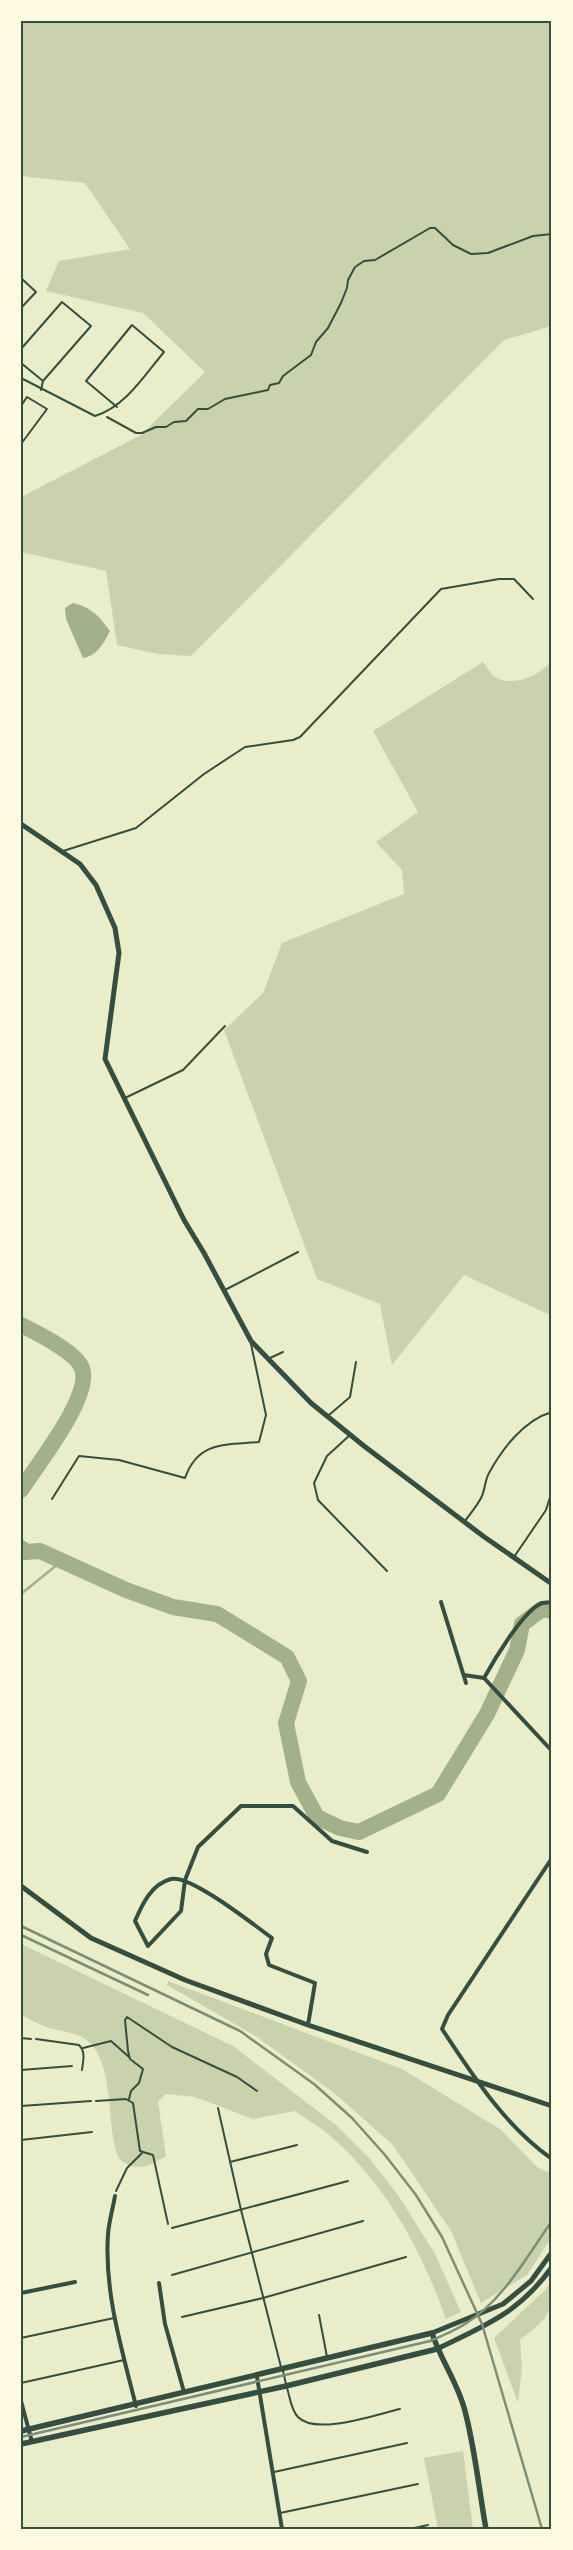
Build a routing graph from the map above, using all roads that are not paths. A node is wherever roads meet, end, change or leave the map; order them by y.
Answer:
1 (21, 278) edge
2 (21, 308) edge
3 (21, 350) edge
4 (21, 363) edge
5 (21, 378) edge
6 (43, 381) junction
7 (41, 390) junction
8 (21, 406) edge
9 (118, 407) junction
10 (21, 444) edge
11 (533, 598) dead end
12 (21, 824) edge
13 (63, 851) junction
14 (225, 1026) dead end
15 (125, 1098) junction
16 (298, 1252) dead end
17 (224, 1291) junction
18 (251, 1341) junction
19 (283, 1352) dead end
20 (268, 1359) junction
21 (356, 1362) dead end
22 (552, 1412) edge
23 (328, 1417) junction
24 (350, 1435) junction
25 (552, 1491) edge
26 (52, 1499) dead end
27 (464, 1522) junction
28 (514, 1557) junction
29 (387, 1571) dead end
30 (552, 1584) edge
31 (441, 1602) dead end
32 (552, 1602) edge
33 (464, 1675) junction
34 (484, 1679) junction
35 (466, 1683) dead end
36 (552, 1750) edge
37 (366, 1852) dead end
38 (552, 1858) edge
39 (184, 1880) junction
40 (21, 1886) edge
41 (308, 2024) junction
42 (21, 2038) edge
43 (31, 2039) road end
44 (72, 2066) dead end
45 (21, 2070) edge
46 (476, 2080) junction
47 (91, 2101) road end
48 (21, 2106) edge
49 (552, 2106) edge
50 (218, 2108) dead end
51 (92, 2132) dead end
52 (21, 2140) edge
53 (297, 2145) dead end
54 (552, 2159) edge
55 (230, 2162) junction
56 (348, 2181) dead end
57 (115, 2196) road end
58 (240, 2210) junction
59 (363, 2221) dead end
60 (172, 2228) road end
61 (552, 2252) edge
62 (251, 2253) junction
63 (406, 2256) dead end
64 (552, 2267) edge
65 (172, 2275) dead end
66 (75, 2282) dead end
67 (159, 2284) dead end
68 (21, 2293) edge
69 (263, 2298) junction
70 (319, 2315) dead end
71 (182, 2317) dead end
72 (115, 2318) junction
73 (432, 2334) junction
74 (21, 2338) edge
75 (437, 2349) junction
76 (124, 2360) junction
77 (328, 2360) junction
78 (282, 2371) junction
79 (257, 2377) junction
80 (21, 2383) edge
81 (286, 2386) junction
82 (259, 2391) junction
83 (184, 2394) junction
84 (21, 2401) edge
85 (136, 2406) junction
86 (400, 2408) dead end
87 (29, 2430) junction
88 (21, 2432) edge
89 (32, 2442) junction
90 (21, 2444) edge
91 (407, 2444) dead end
92 (274, 2472) junction
93 (418, 2484) dead end
94 (280, 2513) junction
95 (428, 2525) dead end
96 (282, 2529) edge
97 (410, 2529) edge
98 (486, 2529) edge

1 - 2 lane
3 - 6 lane
4 - 6 lane
5 - 7 lane
6 - 7 lane
7 - 9 lane
8 - 10 lane
9 - 9 lane
11 - 13 lane
12 - 13 street
13 - 15 street
14 - 15 lane
15 - 17 street
16 - 17 lane
17 - 18 street
18 - 20 street
18 - 26 lane
19 - 20 lane
20 - 23 street
21 - 23 lane
22 - 27 lane
23 - 24 street
24 - 27 street
24 - 29 lane
25 - 28 lane
27 - 28 street
28 - 30 street
31 - 33 street
32 - 34 street
33 - 34 street
33 - 35 street
34 - 36 street
37 - 39 street
38 - 46 street
39 - 39 street
39 - 41 street
40 - 41 street
41 - 46 street
42 - 43 lane
44 - 45 lane
46 - 49 street
46 - 54 street
47 - 48 lane
50 - 55 lane
51 - 52 lane
53 - 55 lane
55 - 58 lane
56 - 58 lane
57 - 72 street
58 - 60 lane
58 - 62 lane
59 - 62 lane
61 - 73 street
62 - 65 lane
62 - 69 lane
63 - 69 lane
64 - 75 street
66 - 68 street
67 - 83 street
69 - 71 lane
69 - 78 lane
70 - 77 lane
72 - 74 lane
72 - 76 street
73 - 75 main road
73 - 77 main road
75 - 81 main road
75 - 98 main road
76 - 80 lane
76 - 85 street
77 - 78 main road
78 - 79 main road
78 - 81 lane
79 - 82 street
79 - 83 main road
81 - 82 main road
81 - 86 lane
82 - 89 main road
82 - 92 street
83 - 85 main road
84 - 87 street
85 - 87 main road
87 - 88 main road
87 - 89 street
89 - 90 main road
91 - 92 lane
92 - 94 street
93 - 94 lane
94 - 96 street
95 - 97 lane

